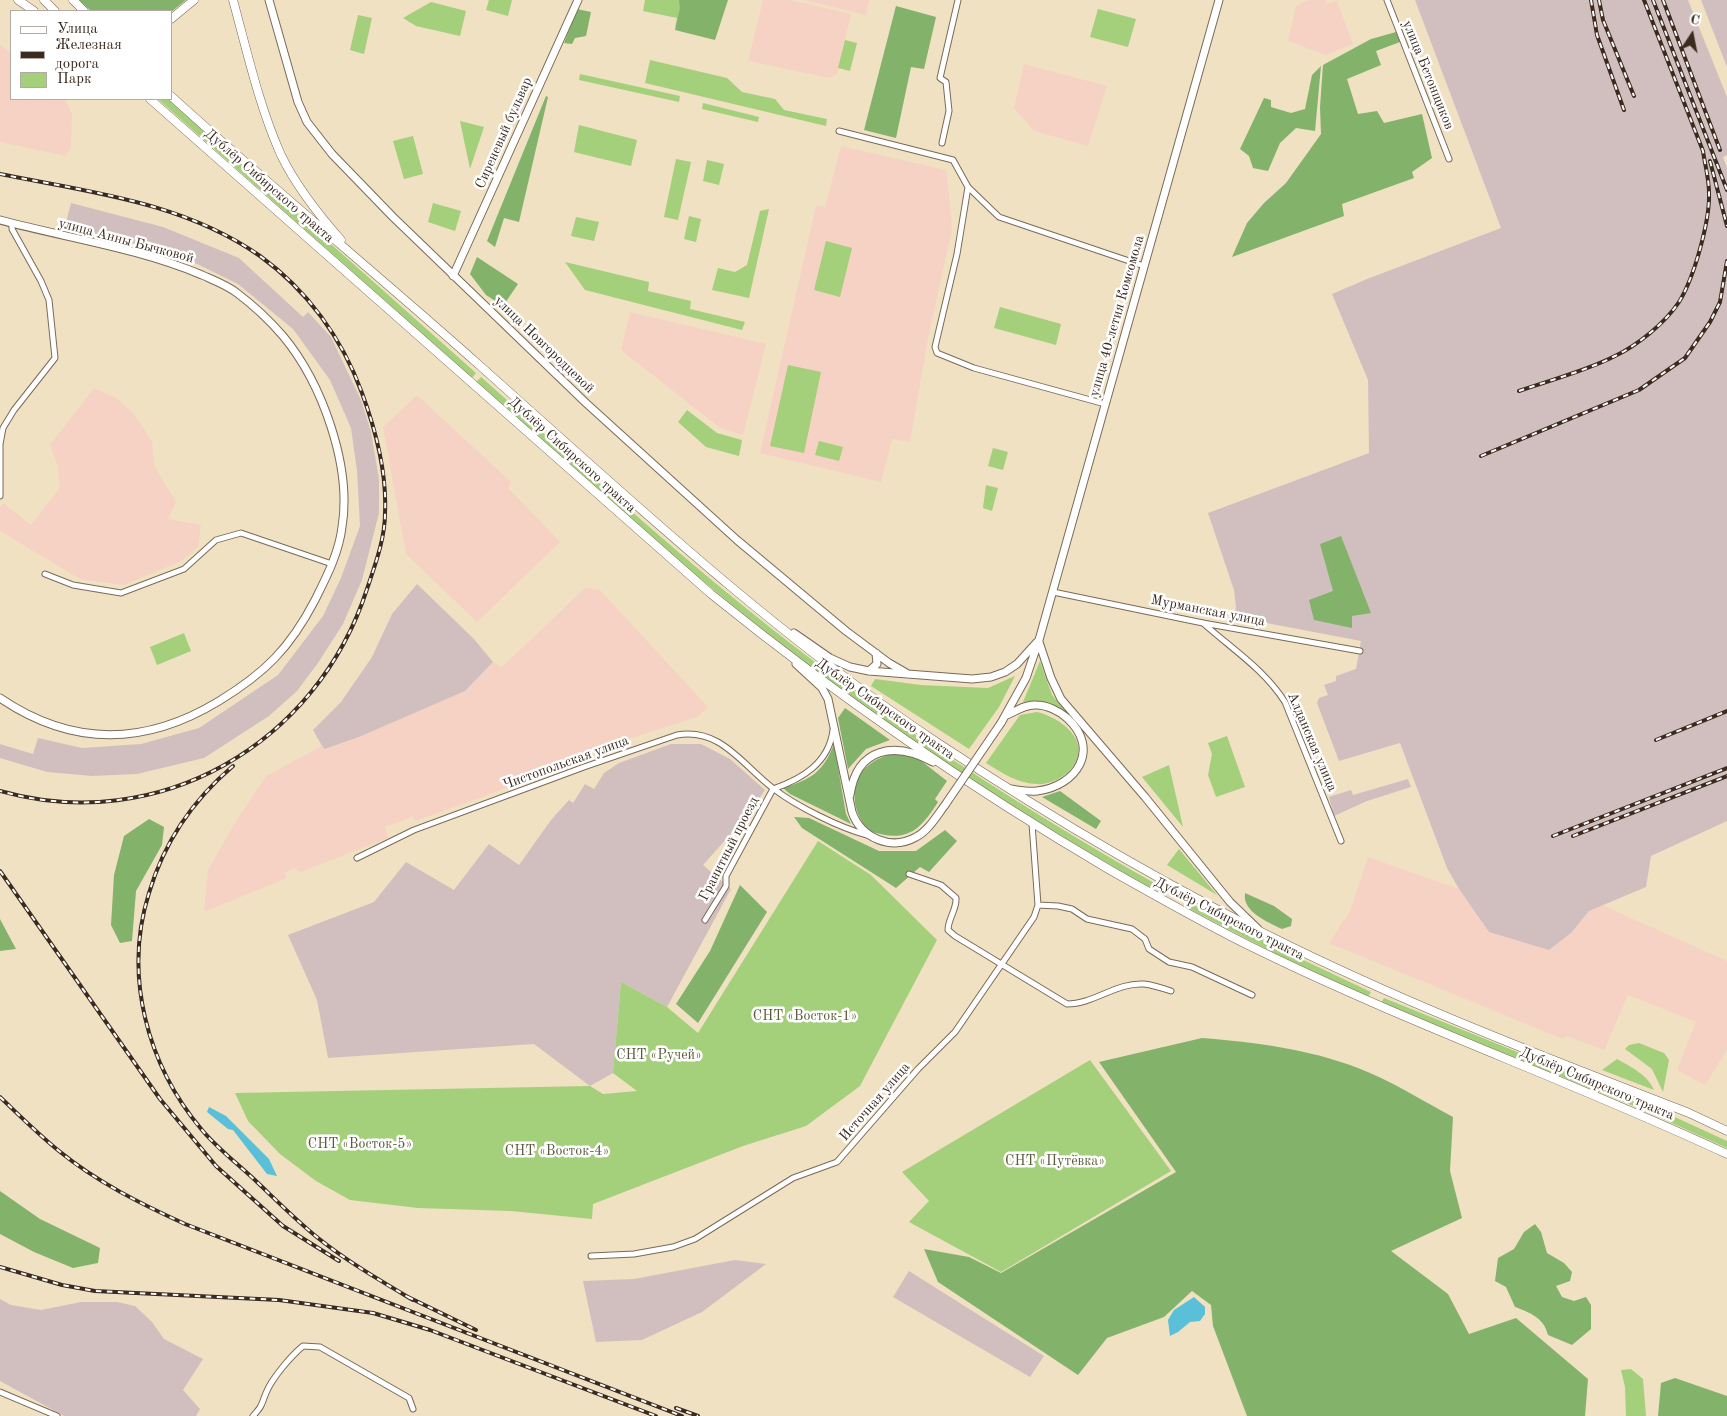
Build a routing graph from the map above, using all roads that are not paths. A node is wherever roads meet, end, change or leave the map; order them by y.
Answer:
1 (18, 0) edge
2 (44, 0) edge
3 (67, 0) edge
4 (73, 0) edge
5 (194, 0) edge
6 (233, 0) edge
7 (269, 0) edge
8 (578, 0) edge
9 (958, 0) edge
10 (1219, 0) edge
11 (1387, 0) edge
12 (33, 10) edge
13 (54, 10) edge
14 (78, 10) edge
15 (83, 10) edge
16 (172, 18) edge
17 (172, 97) edge
18 (151, 100) edge
19 (839, 131) dead end
20 (942, 143) dead end
21 (1449, 159) dead end
22 (968, 187) junction
23 (0, 220) edge
24 (12, 223) junction
25 (1144, 266) junction
26 (371, 272) junction
27 (453, 276) junction
28 (1105, 404) junction
29 (0, 496) edge
30 (332, 564) junction
31 (45, 574) dead end
32 (1053, 592) junction
33 (770, 618) junction
34 (1203, 623) junction
35 (1039, 640) junction
36 (1360, 651) dead end
37 (876, 653) junction
38 (785, 654) junction
39 (870, 671) junction
40 (908, 674) junction
41 (0, 698) edge
42 (1007, 715) junction
43 (834, 721) junction
44 (951, 772) junction
45 (1007, 788) junction
46 (773, 789) junction
47 (850, 801) junction
48 (1032, 824) junction
49 (867, 835) junction
50 (1341, 841) dead end
51 (357, 858) dead end
52 (909, 874) dead end
53 (1038, 902) junction
54 (705, 920) dead end
55 (1260, 931) junction
56 (1002, 963) junction
57 (1171, 991) dead end
58 (1252, 995) dead end
59 (1727, 1131) edge
60 (1727, 1154) edge
61 (591, 1256) dead end
62 (0, 1392) edge
63 (413, 1409) dead end
64 (57, 1416) edge
65 (253, 1416) edge

1 - 12 main road
2 - 13 main road
3 - 14 main road
4 - 15 main road
5 - 16 main road
6 - 26 main road, Дублёр Сибирского тракта
7 - 27 street, улица Новгородцевой
8 - 27 street, Сиреневый бульвар
9 - 20 street
10 - 25 street, улица 40-летия Комсомола
11 - 21 street, улица Бетонщиков
17 - 26 main road, Дублёр Сибирского тракта
18 - 38 main road, Дублёр Сибирского тракта
19 - 22 street
22 - 25 street
22 - 28 street
23 - 24 street, улица Анны Бычковой
24 - 29 street
24 - 30 street, улица Анны Бычковой
25 - 28 street, улица 40-летия Комсомола
26 - 33 main road, Дублёр Сибирского тракта
27 - 37 street, улица Новгородцевой
28 - 32 street, улица 40-летия Комсомола
30 - 31 street
30 - 41 street, улица Анны Бычковой
32 - 34 street, Мурманская улица
32 - 35 street, улица 40-летия Комсомола
33 - 39 street
33 - 45 main road, Дублёр Сибирского тракта
34 - 36 street, Мурманская улица
34 - 50 street, Алданская улица
35 - 40 street
35 - 42 street, улица 40-летия Комсомола
35 - 55 street
37 - 39 street
37 - 40 street, улица Новгородцевой
38 - 43 street
38 - 44 main road, Дублёр Сибирского тракта
39 - 40 street
42 - 45 street
42 - 49 street, улица 40-летия Комсомола, bridge
43 - 46 street
43 - 47 street
44 - 47 street
44 - 48 main road, Дублёр Сибирского тракта
45 - 55 main road, Дублёр Сибирского тракта
46 - 49 street, Чистопольская улица
46 - 51 street, Чистопольская улица
46 - 54 street, Гранитный проезд
47 - 49 street
48 - 53 street
48 - 60 main road, Дублёр Сибирского тракта
52 - 56 street
53 - 56 street, Источная улица
53 - 58 street
55 - 59 main road, Дублёр Сибирского тракта
56 - 57 street
56 - 61 street, Источная улица
62 - 64 street
63 - 65 street

